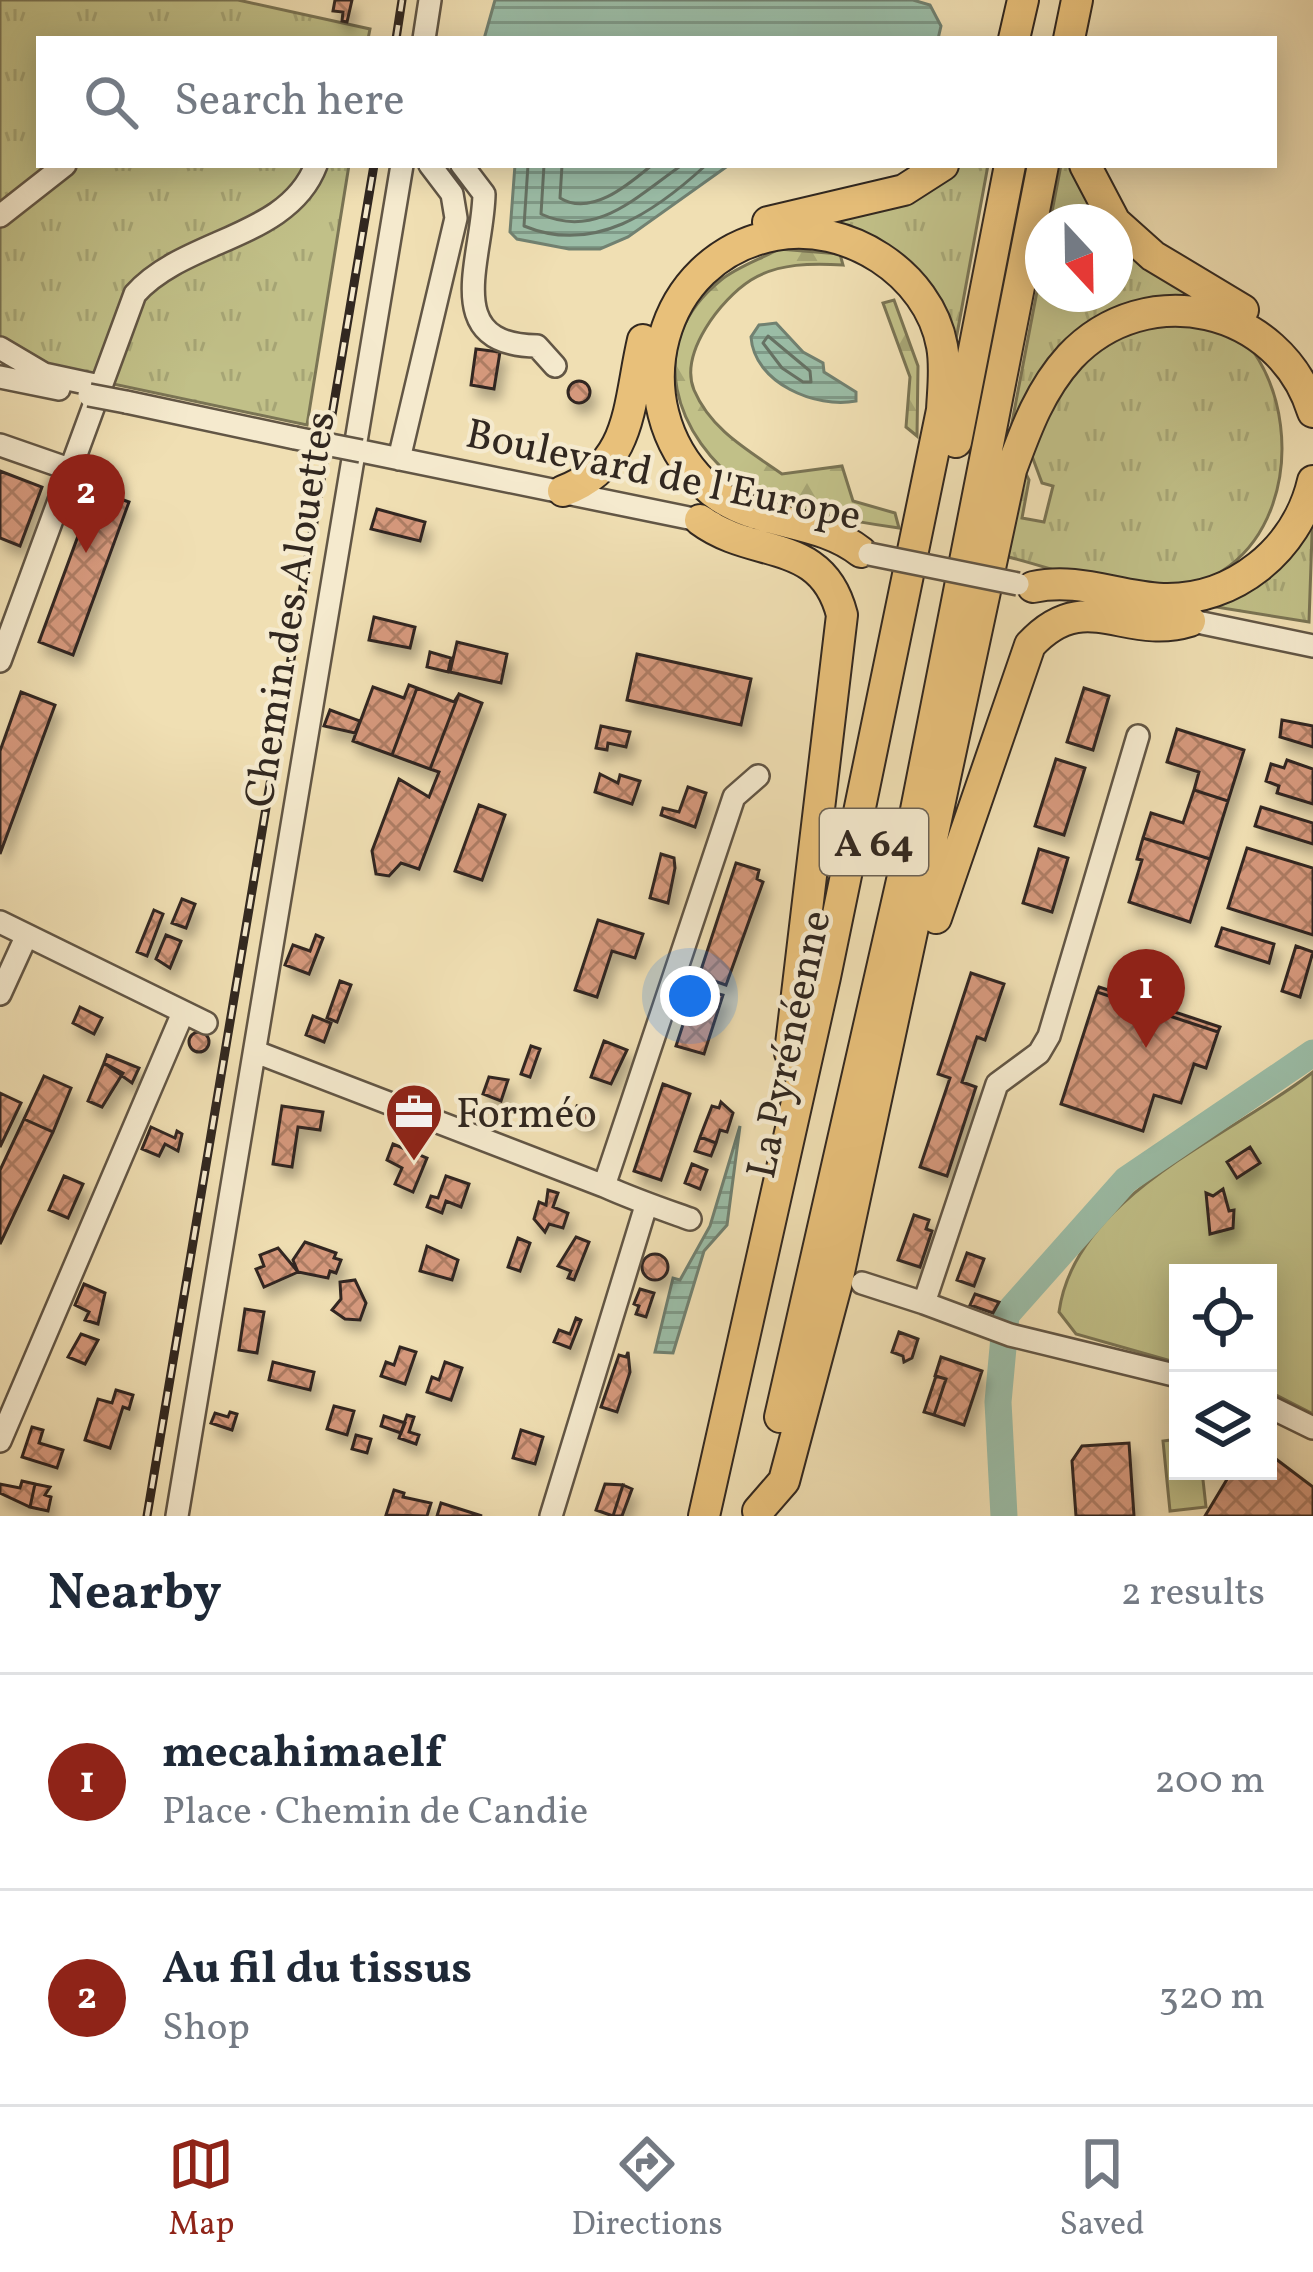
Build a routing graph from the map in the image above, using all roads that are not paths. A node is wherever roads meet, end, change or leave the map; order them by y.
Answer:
1 (430, 0) edge
2 (1023, 0) edge
3 (1042, 0) edge
4 (1077, 0) edge
5 (1096, 0) edge
6 (424, 36) edge
7 (1015, 36) edge
8 (1035, 36) edge
9 (1070, 36) edge
10 (1090, 36) edge
11 (61, 168) edge
12 (314, 168) edge
13 (432, 168) edge
14 (465, 168) edge
15 (938, 168) edge
16 (1009, 168) edge
17 (1042, 168) edge
18 (1087, 168) edge
19 (401, 172) edge
20 (446, 186) junction
21 (1106, 204) edge
22 (0, 216) edge
23 (1133, 238) edge
24 (0, 348) edge
25 (555, 366) dead end
26 (1313, 375) edge
27 (0, 377) edge
28 (92, 390) junction
29 (1313, 412) edge
30 (0, 445) edge
31 (399, 459) junction
32 (69, 469) junction
33 (1313, 481) edge
34 (563, 491) junction
35 (700, 520) junction
36 (865, 553) junction
37 (1026, 586) junction
38 (1190, 621) junction
39 (1313, 646) edge
40 (0, 662) edge
41 (1138, 736) dead end
42 (758, 776) dead end
43 (0, 922) edge
44 (26, 938) junction
45 (0, 994) edge
46 (182, 1015) junction
47 (206, 1023) dead end
48 (890, 1050) junction
49 (256, 1052) junction
50 (604, 1186) junction
51 (645, 1209) junction
52 (690, 1220) dead end
53 (768, 1237) junction
54 (862, 1283) dead end
55 (924, 1303) junction
56 (1169, 1374) edge
57 (1277, 1410) edge
58 (1313, 1428) edge
59 (0, 1442) edge
60 (758, 1513) edge
61 (177, 1516) edge
62 (551, 1516) edge
63 (704, 1516) edge
64 (722, 1516) edge

1 - 6 street
2 - 7 highway
3 - 8 highway
4 - 9 highway
5 - 10 highway
11 - 22 street
12 - 32 street
13 - 20 street
14 - 25 street
15 - 34 highway
16 - 64 highway, La Pyrénéenne / A 64
17 - 60 highway, La Pyrénéenne / A 64
18 - 21 highway
19 - 20 street, Chemin des Alouettes
19 - 49 street, Chemin des Alouettes
20 - 31 street, Chemin des Alouettes
23 - 26 highway
24 - 28 street
27 - 28 street, Boulevard de l'Europe
28 - 31 street, Boulevard de l'Europe, bridge
29 - 48 highway
30 - 32 street
31 - 34 street, Boulevard de l'Europe
32 - 40 street
33 - 37 highway
34 - 35 street, Boulevard de l'Europe
35 - 36 street, Boulevard de l'Europe
35 - 53 highway
36 - 37 street, Boulevard de l'Europe, bridge
36 - 53 highway
37 - 38 street, Boulevard de l'Europe
38 - 39 street, Boulevard de l'Europe
38 - 48 highway
41 - 55 street
42 - 50 street
43 - 44 street
44 - 45 street
44 - 46 street
46 - 47 street
46 - 59 street
48 - 60 highway
49 - 50 street
49 - 61 street, Chemin des Alouettes
50 - 51 street
51 - 52 street
51 - 62 street
53 - 63 highway
54 - 55 street
55 - 56 street
57 - 58 street

